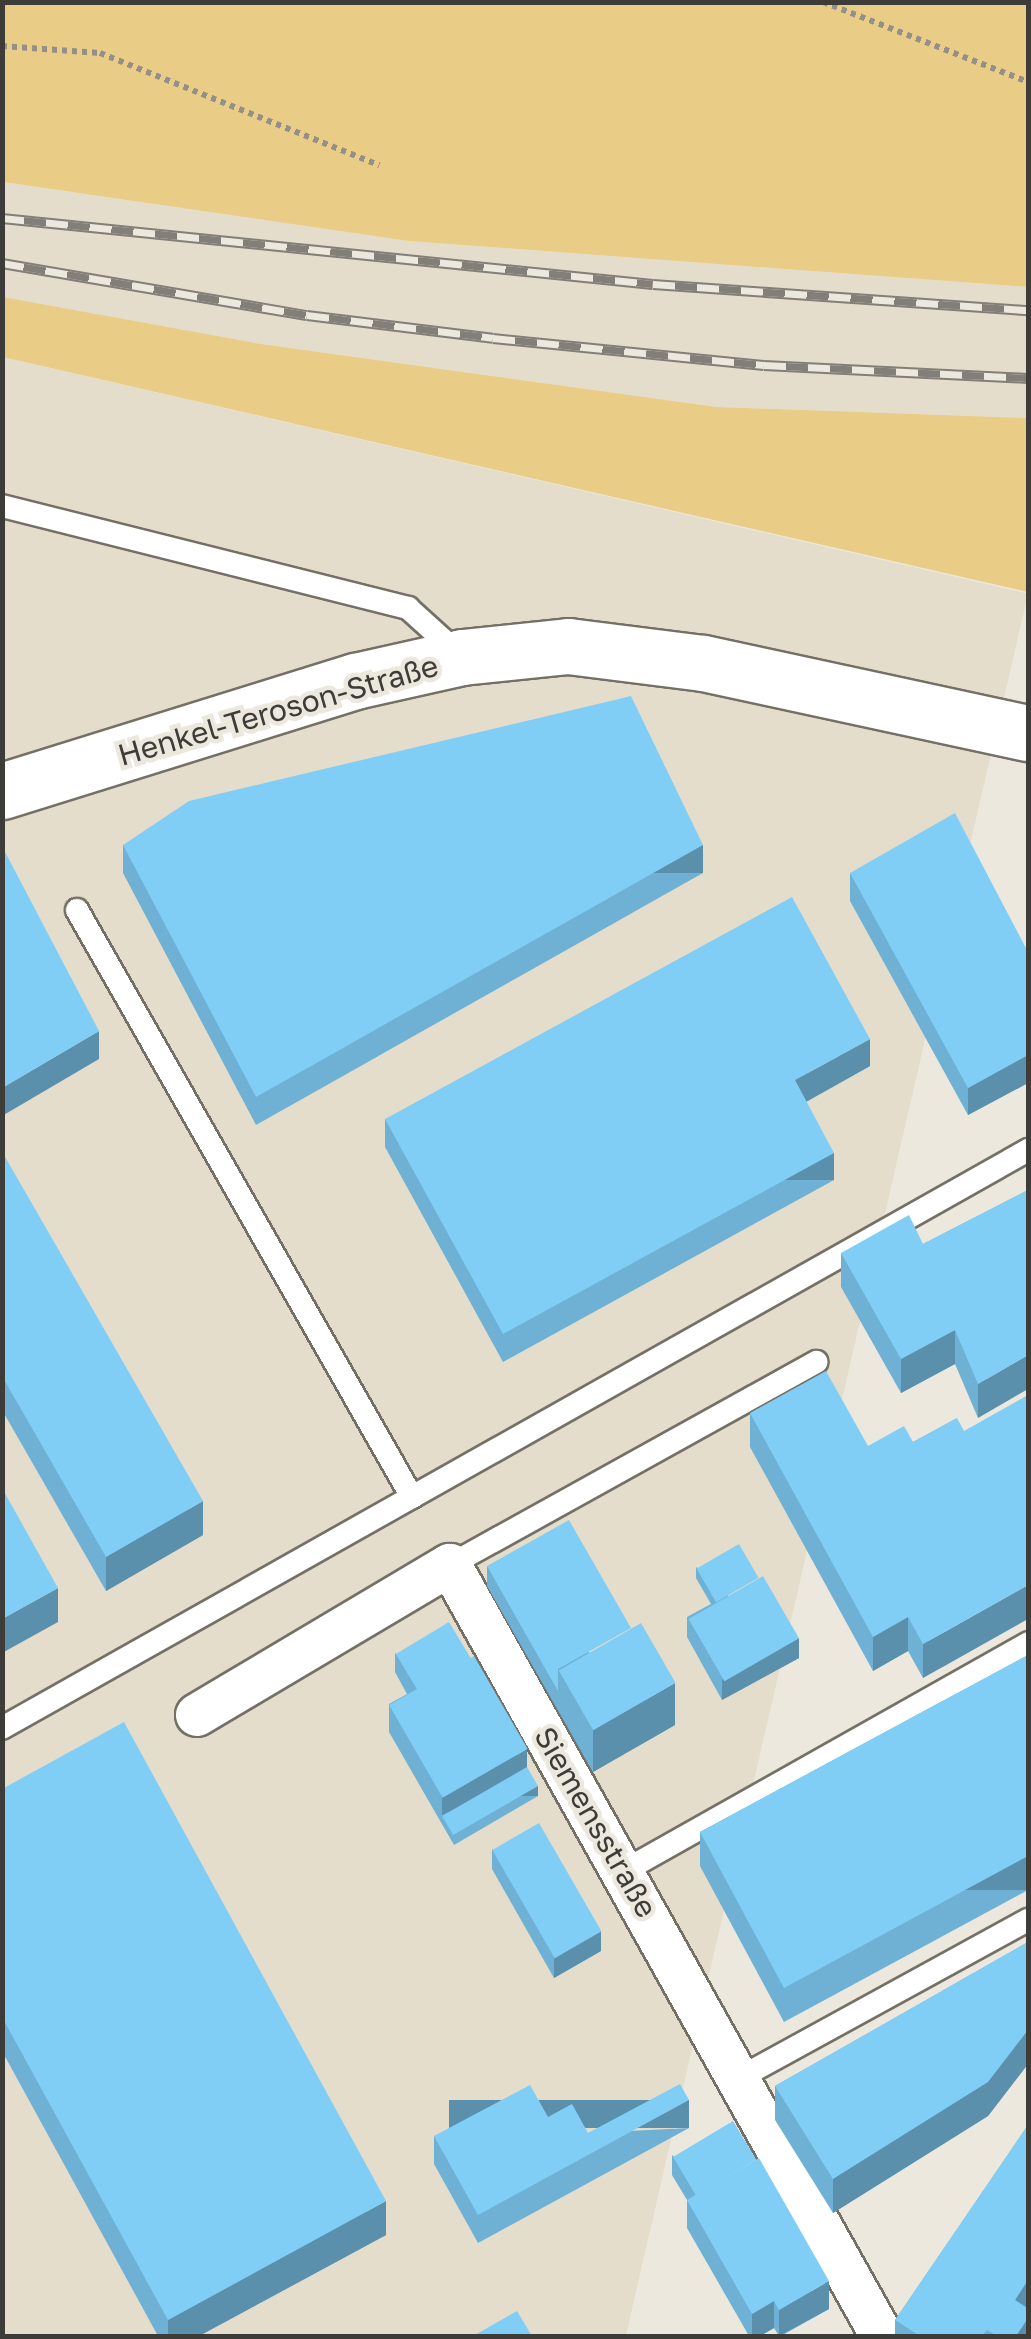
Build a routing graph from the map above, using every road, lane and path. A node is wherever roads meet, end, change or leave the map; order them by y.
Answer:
1 (822, 2) edge
2 (2, 46) edge
3 (1028, 82) edge
4 (379, 165) dead end
5 (2, 506) edge
6 (462, 657) junction
7 (1028, 733) edge
8 (2, 791) edge
9 (77, 910) dead end
10 (1028, 1150) edge
11 (816, 1362) dead end
12 (412, 1496) junction
13 (450, 1565) junction
14 (1028, 1642) edge
15 (197, 1715) dead end
16 (2, 1728) edge
17 (624, 1871) junction
18 (1028, 1920) edge
19 (741, 2076) junction
20 (882, 2336) edge

1 - 3 path
2 - 4 path
5 - 6 lane
6 - 7 street, Henkel-Teroson-Straße
6 - 8 street, Henkel-Teroson-Straße
9 - 12 lane
10 - 12 lane
11 - 13 lane
12 - 16 lane
13 - 15 street
13 - 17 street, Siemensstraße
14 - 17 lane
17 - 19 street, Siemensstraße
18 - 19 lane
19 - 20 street, Siemensstraße

